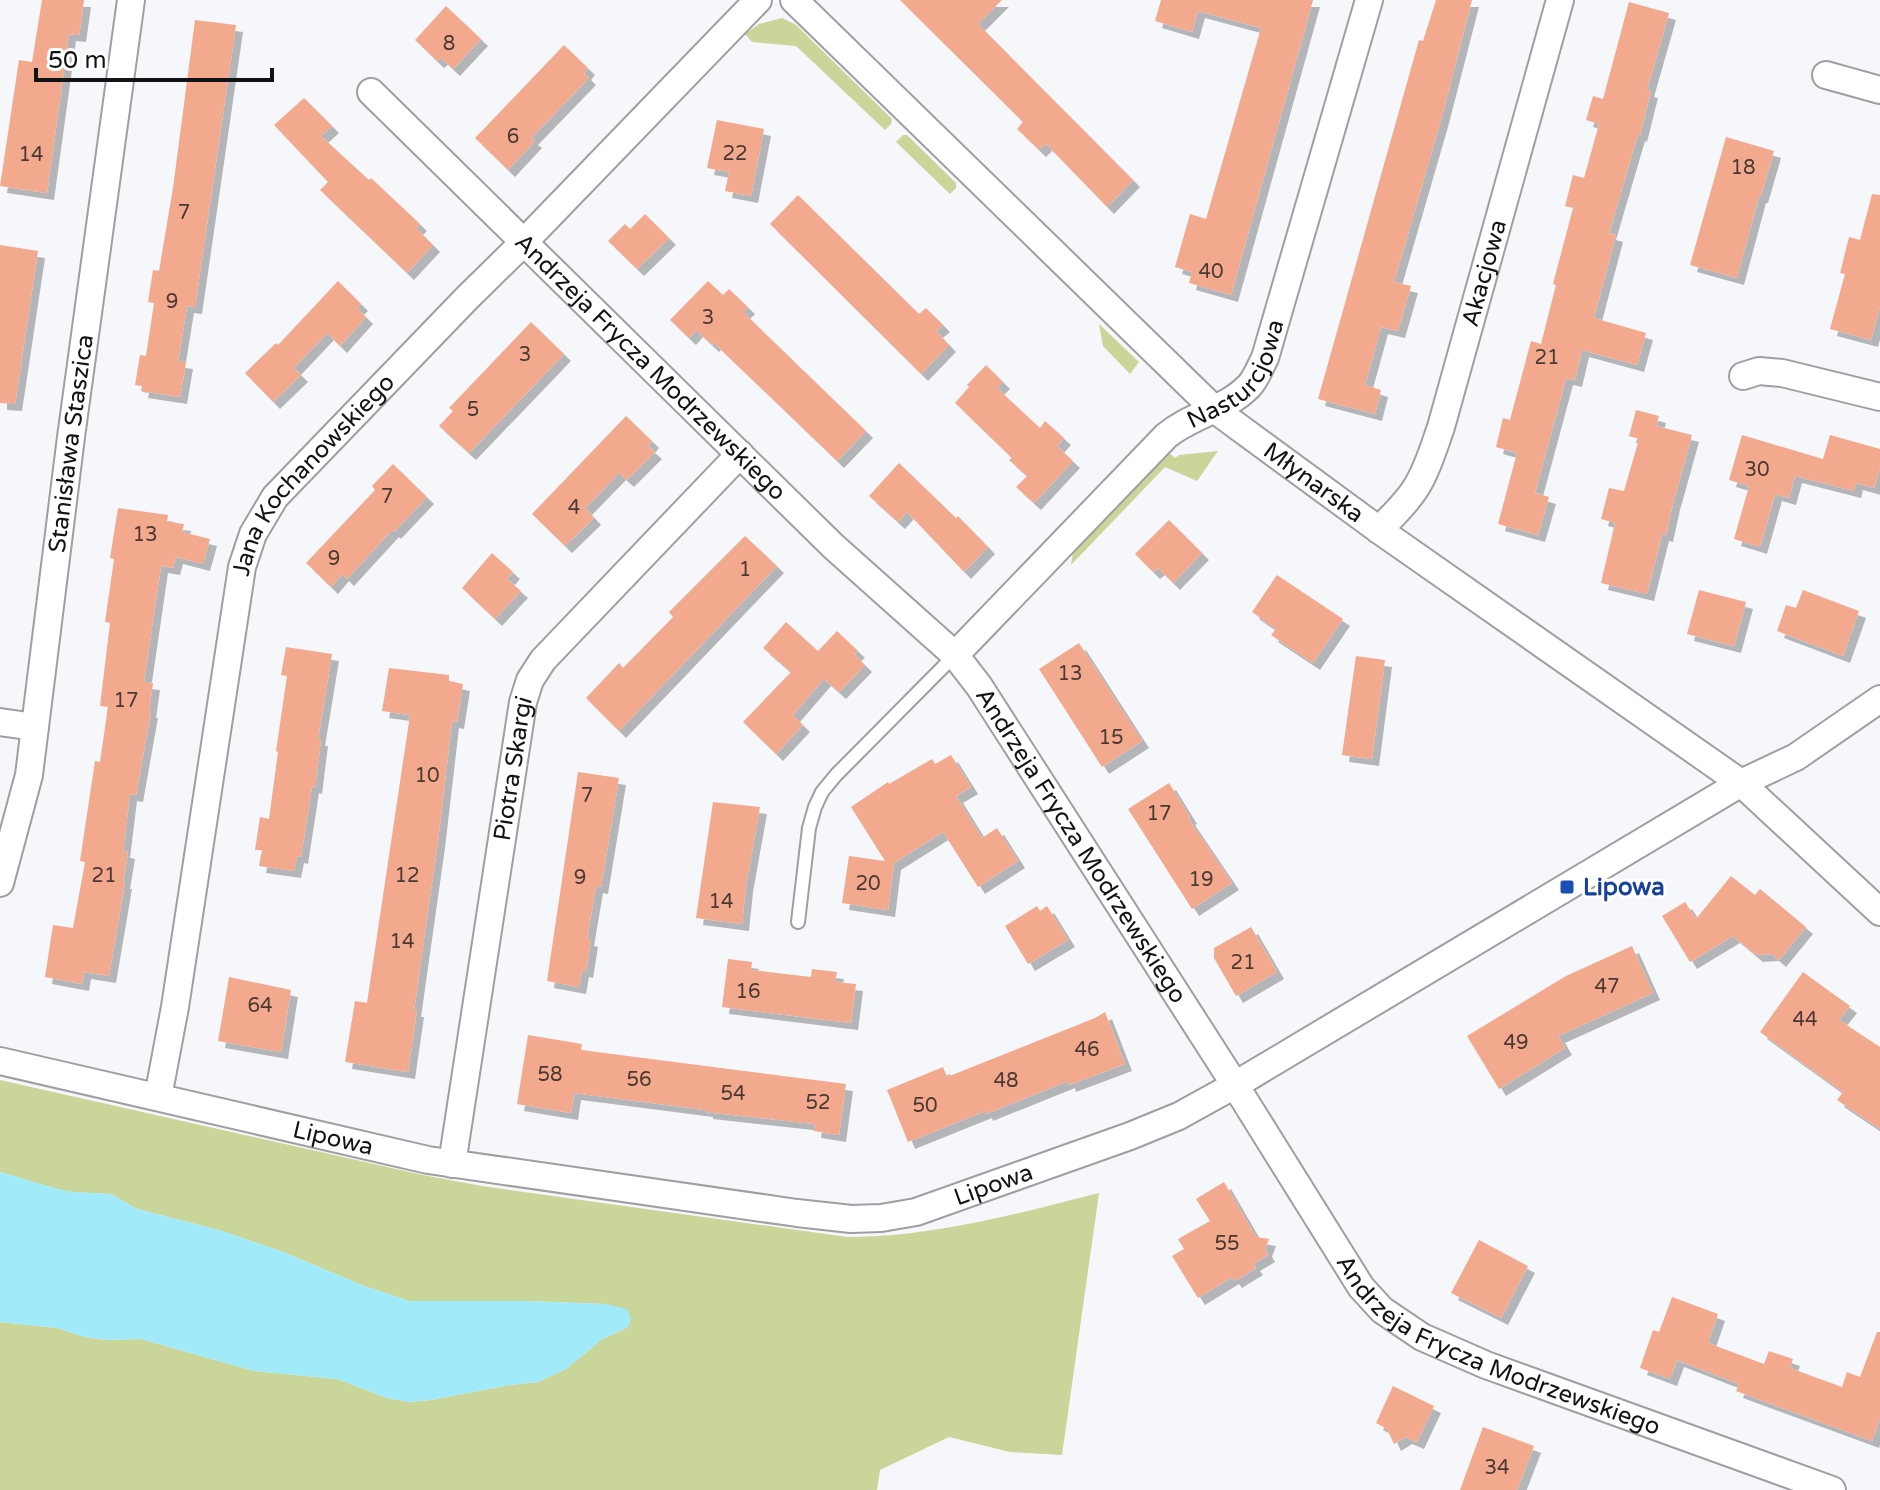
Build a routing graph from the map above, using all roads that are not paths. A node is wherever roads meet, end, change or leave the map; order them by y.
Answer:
1 (131, 0) edge
2 (758, 0) edge
3 (794, 0) edge
4 (1369, 0) edge
5 (1560, 0) edge
6 (1826, 75) dead end
7 (1880, 90) edge
8 (371, 92) dead end
9 (523, 243) junction
10 (1743, 376) dead end
11 (1880, 397) edge
12 (1214, 409) junction
13 (740, 454) junction
14 (1379, 530) junction
15 (955, 655) junction
16 (1880, 699) edge
17 (0, 722) edge
18 (35, 727) junction
19 (1741, 783) junction
20 (0, 883) edge
21 (1880, 912) edge
22 (798, 922) dead end
23 (0, 1061) edge
24 (1235, 1085) junction
25 (158, 1097) junction
26 (452, 1164) junction
27 (1832, 1490) edge

1 - 18 street, Stanisława Staszica
2 - 9 street, Jana Kochanowskiego
3 - 12 street, Młynarska
4 - 12 street, Nasturcjowa
5 - 14 street, Akacjowa
6 - 7 street
8 - 9 street, Andrzeja Frycza Modrzewskiego
9 - 13 street, Andrzeja Frycza Modrzewskiego
9 - 25 street, Jana Kochanowskiego
10 - 11 street
12 - 14 street, Młynarska
12 - 15 street, Nasturcjowa
13 - 15 street, Andrzeja Frycza Modrzewskiego
13 - 26 street, Piotra Skargi
14 - 19 street, Młynarska
15 - 22 lane
15 - 24 street, Andrzeja Frycza Modrzewskiego
16 - 19 street, Lipowa
17 - 18 street
18 - 20 street, Stanisława Staszica
19 - 21 street, Młynarska
19 - 24 street, Lipowa
23 - 25 street, Lipowa
24 - 26 street, Lipowa
24 - 27 street, Andrzeja Frycza Modrzewskiego
25 - 26 street, Lipowa

